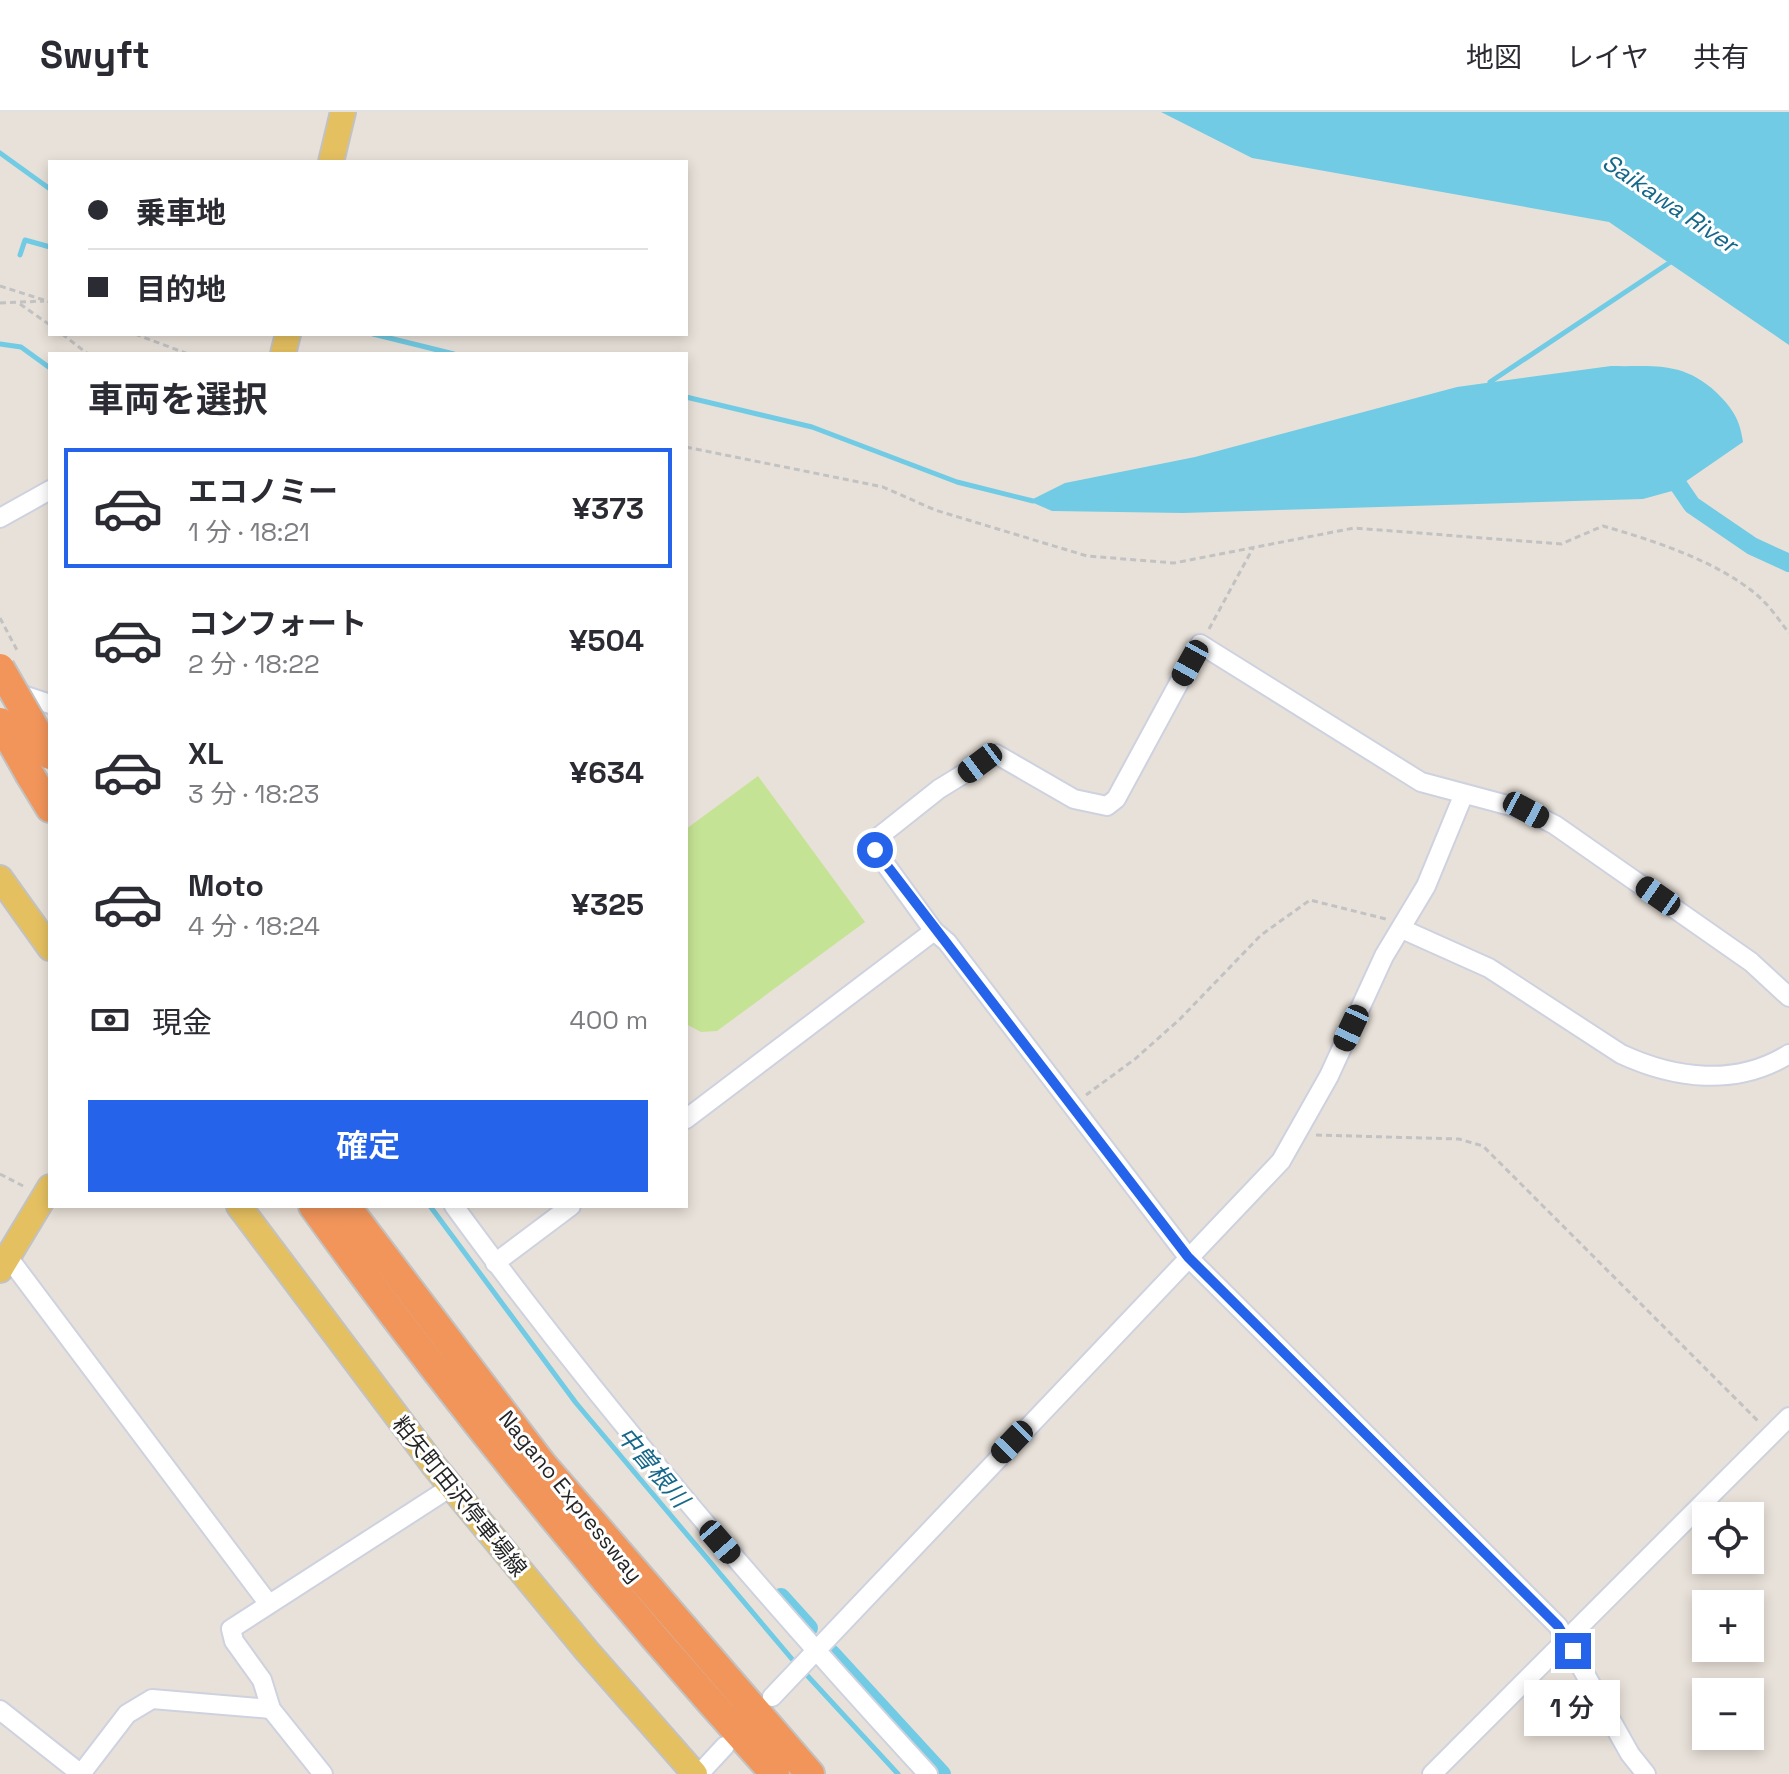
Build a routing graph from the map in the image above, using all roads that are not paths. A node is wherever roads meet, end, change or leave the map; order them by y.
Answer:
1 (343, 112) edge
2 (331, 160) edge
3 (48, 491) edge
4 (0, 518) edge
5 (0, 668) edge
6 (0, 688) edge
7 (48, 703) edge
8 (0, 722) edge
9 (40, 765) edge
10 (1463, 796) junction
11 (48, 799) edge
12 (0, 878) edge
13 (1402, 929) junction
14 (934, 931) junction
15 (48, 945) edge
16 (1789, 997) edge
17 (1789, 1054) edge
18 (688, 1117) edge
19 (47, 1192) edge
20 (241, 1208) edge
21 (314, 1208) edge
22 (348, 1208) edge
23 (455, 1208) edge
24 (568, 1208) edge
25 (1188, 1257) junction
26 (495, 1263) junction
27 (4, 1264) edge
28 (1789, 1417) edge
29 (451, 1487) junction
30 (268, 1603) junction
31 (1566, 1640) junction
32 (812, 1654) junction
33 (772, 1697) dead end
34 (271, 1709) junction
35 (0, 1710) edge
36 (725, 1746) dead end
37 (81, 1774) edge
38 (323, 1774) edge
39 (697, 1774) edge
40 (775, 1774) edge
41 (810, 1774) edge
42 (928, 1774) edge
43 (1432, 1774) edge
44 (1646, 1774) edge

1 - 2 main road
3 - 4 street
5 - 9 highway, bridge
6 - 7 street
8 - 9 highway, bridge
9 - 11 highway
10 - 13 street
10 - 14 street
10 - 16 street
12 - 15 main road
13 - 17 street
13 - 25 street
14 - 18 street
14 - 25 street
19 - 27 main road
20 - 29 main road, 粕矢町田沢停車場線
21 - 40 highway, Nagano Expressway
22 - 41 highway, Nagano Expressway
23 - 26 street
24 - 26 street
25 - 31 street
25 - 32 street
26 - 32 street
27 - 30 street
28 - 31 street
29 - 30 street
29 - 39 main road, 粕矢町田沢停車場線
30 - 34 street
31 - 43 street
31 - 44 street
32 - 33 street
32 - 42 street
34 - 37 street
34 - 38 street
35 - 37 street
36 - 39 street

